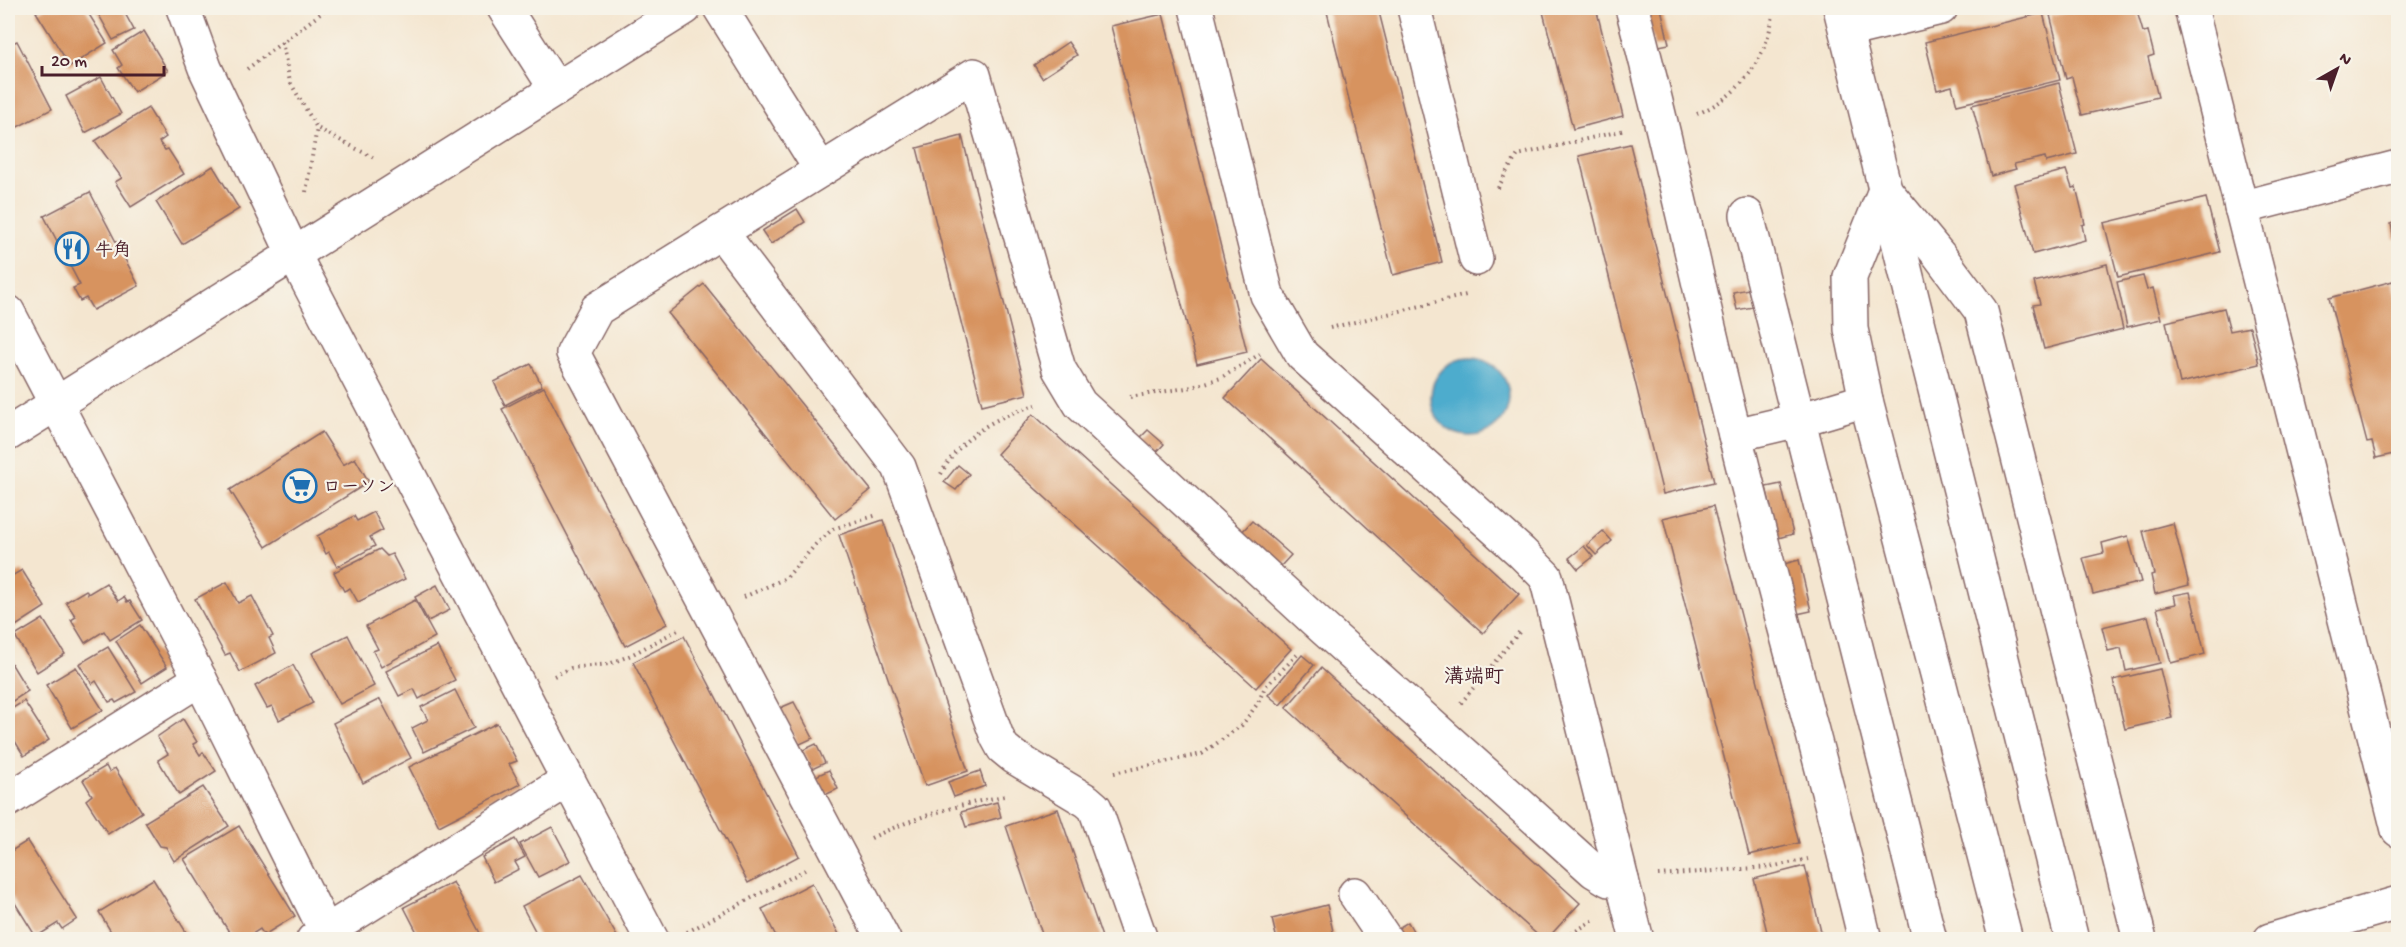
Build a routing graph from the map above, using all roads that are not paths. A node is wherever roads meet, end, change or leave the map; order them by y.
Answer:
1 (183, 8) edge
2 (504, 8) edge
3 (685, 8) edge
4 (720, 8) edge
5 (1196, 8) edge
6 (1414, 8) edge
7 (1632, 8) edge
8 (1941, 8) edge
9 (2191, 8) edge
10 (1843, 19) edge
11 (556, 89) junction
12 (2398, 167) edge
13 (821, 170) junction
14 (1885, 190) junction
15 (2241, 208) junction
16 (1747, 215) dead end
17 (721, 232) junction
18 (294, 255) junction
19 (1476, 260) dead end
20 (8, 312) edge
21 (1866, 400) junction
22 (57, 403) junction
23 (1799, 420) junction
24 (8, 434) edge
25 (1735, 435) junction
26 (200, 679) junction
27 (568, 780) junction
28 (8, 800) edge
29 (2398, 830) edge
30 (1622, 880) junction
31 (1355, 894) dead end
32 (2398, 903) edge
33 (2069, 929) edge
34 (323, 937) edge
35 (652, 939) edge
36 (884, 939) edge
37 (1141, 939) edge
38 (1386, 939) edge
39 (1637, 939) edge
40 (1865, 939) edge
41 (1930, 939) edge
42 (2006, 939) edge
43 (2140, 939) edge
44 (2270, 939) edge

1 - 18 street
2 - 11 street
3 - 11 street
4 - 13 street
5 - 30 street
6 - 19 street
7 - 25 street
8 - 10 street
9 - 15 street
10 - 14 street
11 - 18 street
12 - 15 street
13 - 17 street
13 - 30 street
14 - 21 street
14 - 33 street
14 - 43 street
15 - 29 street
16 - 23 street
17 - 36 street
17 - 37 street
18 - 22 street
18 - 27 street
20 - 22 street
21 - 23 street
21 - 42 street
22 - 24 street
22 - 26 street
23 - 25 street
23 - 41 street
25 - 40 street
26 - 28 street
26 - 34 street
27 - 34 street
27 - 35 street
30 - 39 street
31 - 38 street
32 - 44 street

